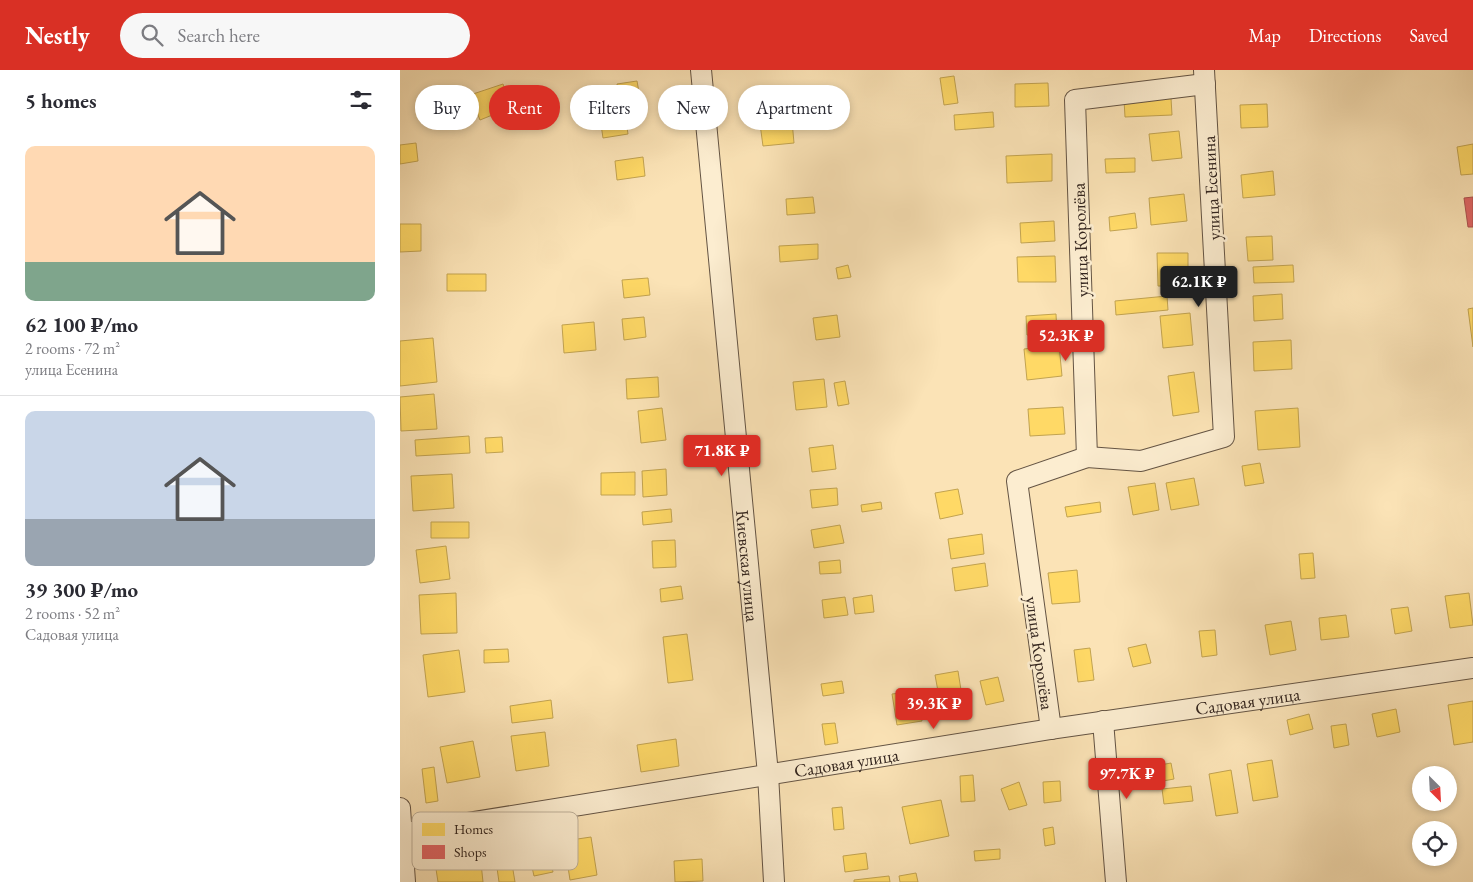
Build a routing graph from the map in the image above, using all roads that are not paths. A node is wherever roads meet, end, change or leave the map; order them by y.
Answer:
1 (701, 70) edge
2 (1205, 77) edge
3 (1087, 457) junction
4 (1473, 668) edge
5 (1103, 721) junction
6 (1051, 729) junction
7 (768, 774) junction
8 (400, 808) edge
9 (536, 812) edge
10 (401, 834) edge
11 (405, 882) edge
12 (774, 882) edge
13 (1116, 882) edge

1 - 7 street, Киевская улица
2 - 3 street, улица Королёва
2 - 3 street, улица Есенина
3 - 6 street, улица Королёва
4 - 5 street, Садовая улица
5 - 6 street, Садовая улица
5 - 13 street
6 - 7 street, Садовая улица
7 - 9 street, Садовая улица
7 - 12 street, Киевская улица
8 - 10 street
10 - 11 street

